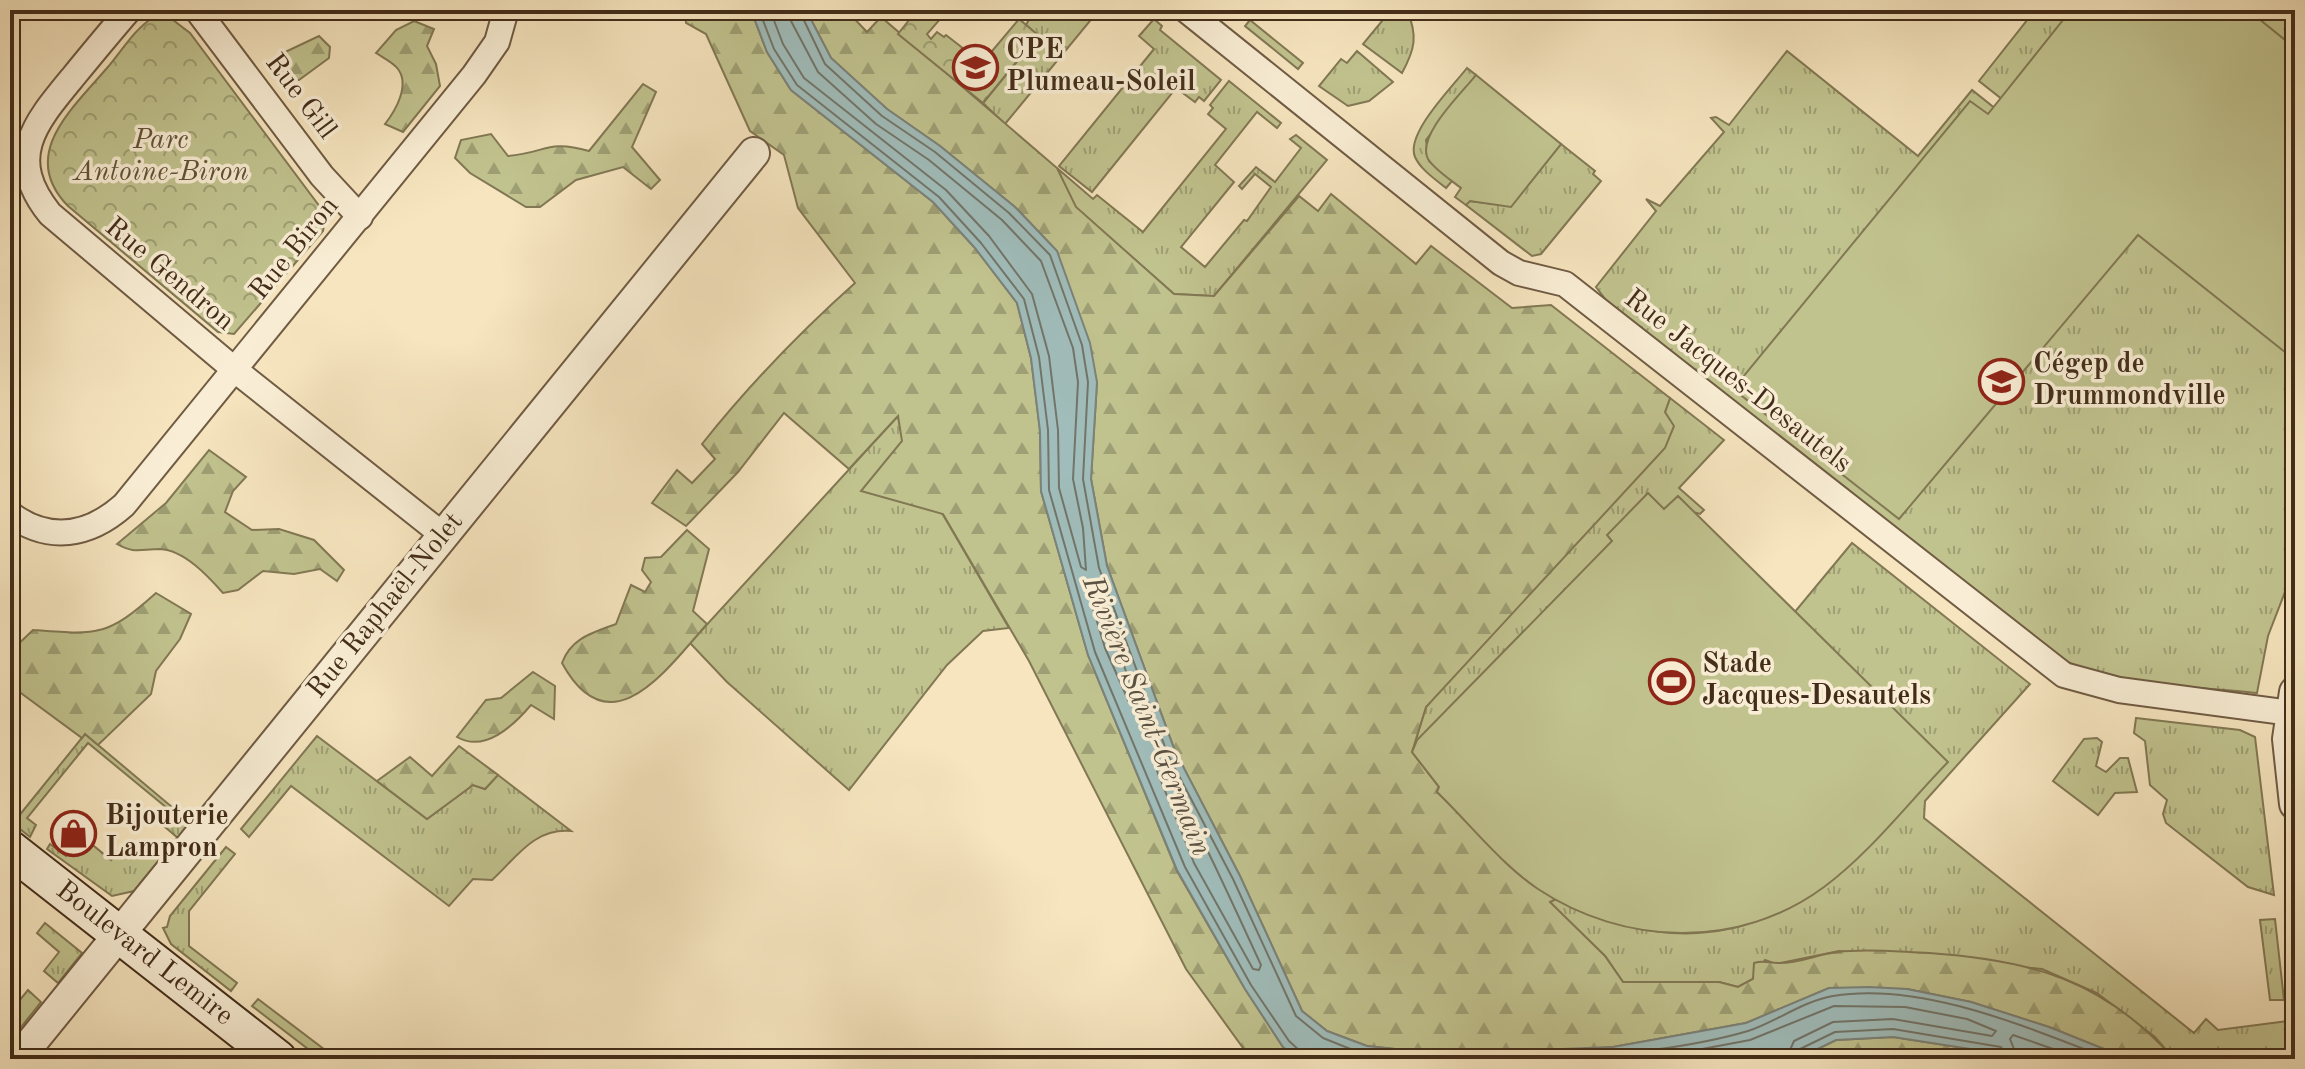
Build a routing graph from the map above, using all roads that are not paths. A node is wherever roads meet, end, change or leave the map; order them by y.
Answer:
1 (129, 10) edge
2 (197, 10) edge
3 (506, 10) edge
4 (1186, 10) edge
5 (754, 153) dead end
6 (360, 217) junction
7 (235, 370) junction
8 (10, 514) edge
9 (443, 535) junction
10 (2293, 702) edge
11 (2295, 804) edge
12 (10, 849) edge
13 (119, 933) junction
14 (18, 1059) edge
15 (278, 1059) edge

1 - 7 street, Rue Gendron
2 - 6 street, Rue Gill
3 - 6 street, Rue Biron
4 - 10 street, Rue Jacques-Desautels
5 - 9 street, Rue Raphaël-Nolet
6 - 7 street, Rue Biron
7 - 8 street, Rue Biron
7 - 9 street, Rue Gendron
9 - 13 street, Rue Raphaël-Nolet
10 - 11 street
12 - 13 main road, Boulevard Lemire
13 - 14 street, Rue Raphaël-Nolet
13 - 15 main road, Boulevard Lemire

